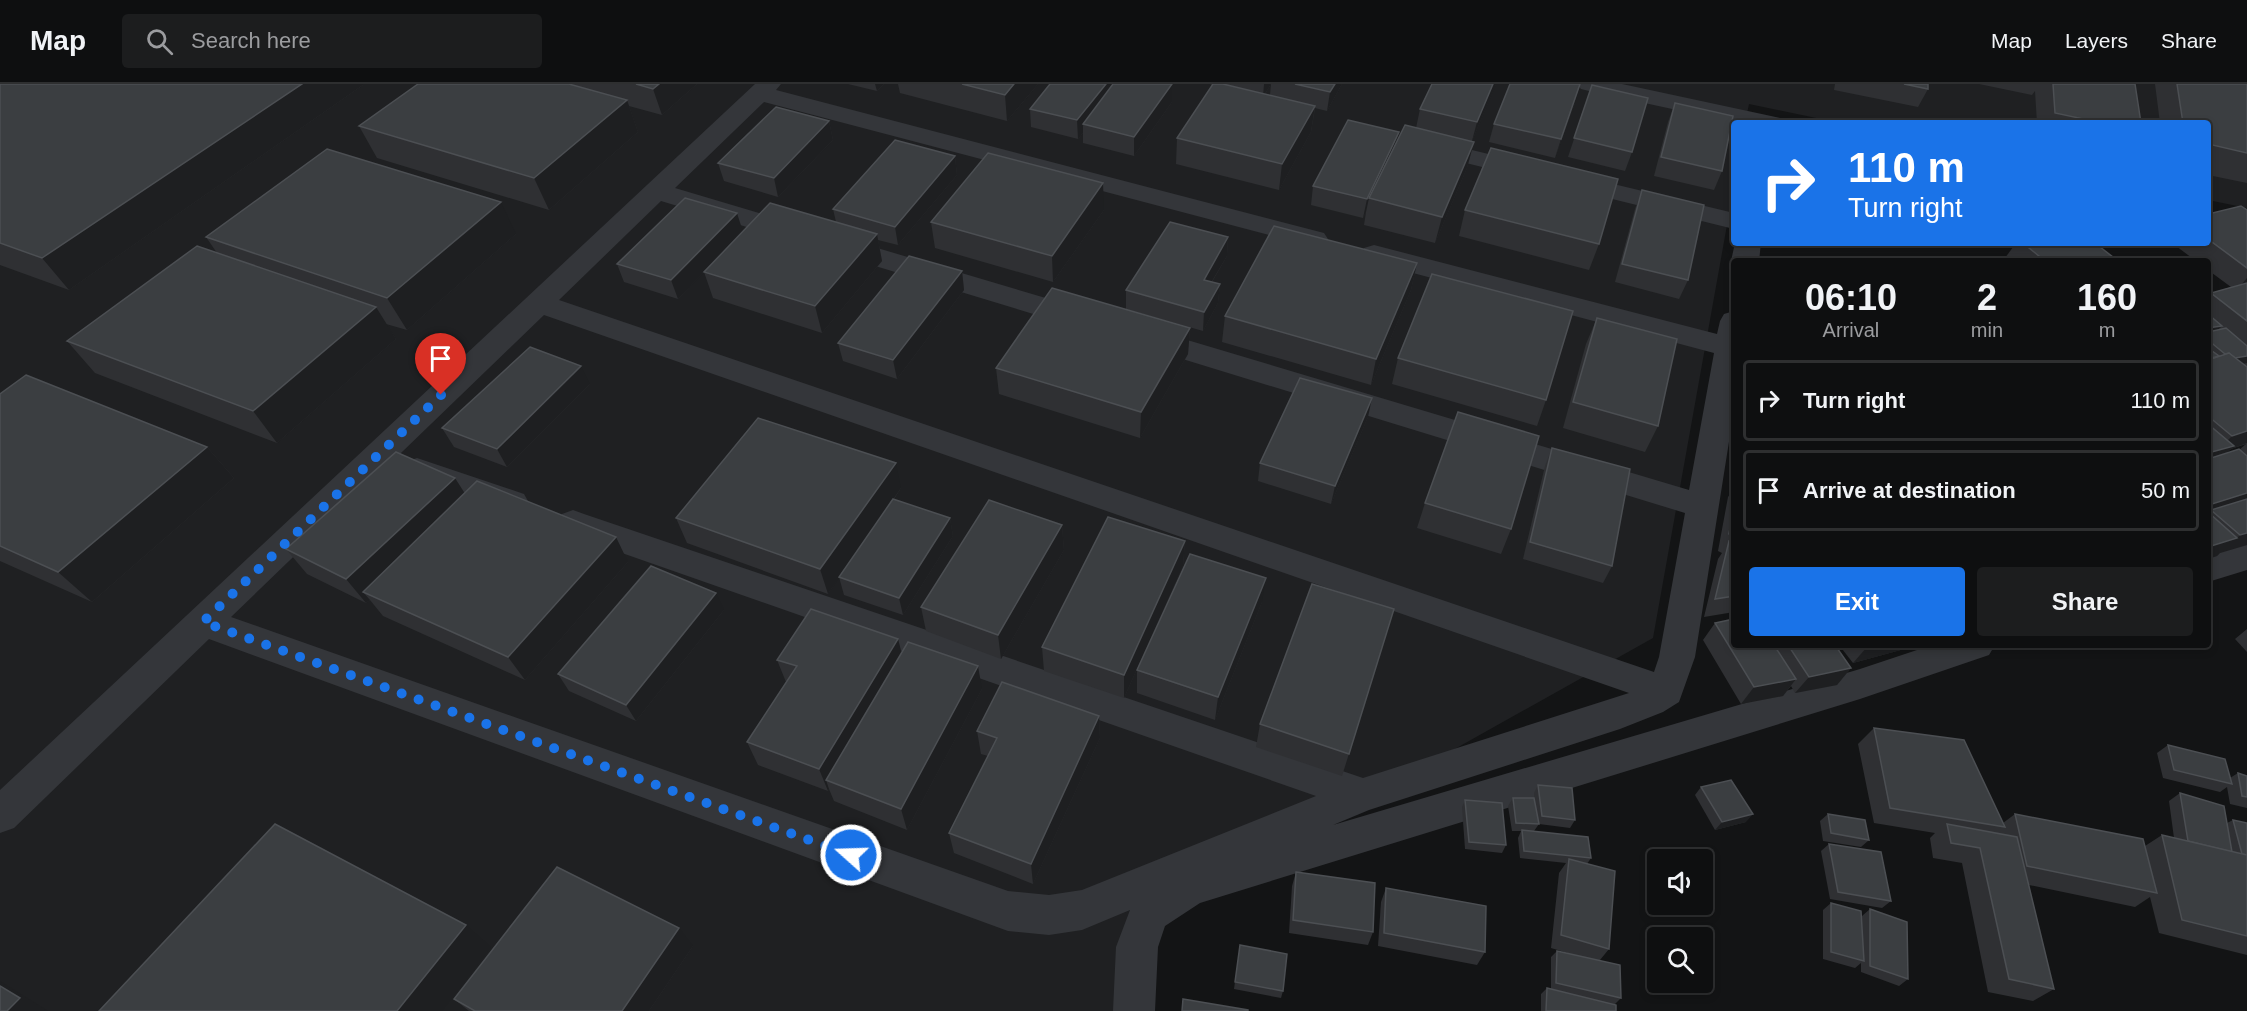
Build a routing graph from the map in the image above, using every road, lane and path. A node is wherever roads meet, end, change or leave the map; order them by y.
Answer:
1 (1589, 84) edge
2 (764, 88) edge
3 (1757, 120) edge
4 (1406, 141) edge
5 (656, 191) junction
6 (1731, 220) edge
7 (538, 303) junction
8 (1731, 334) edge
9 (1731, 340) edge
10 (377, 456) junction
11 (1702, 506) junction
12 (2247, 556) edge
13 (2211, 568) edge
14 (203, 622) junction
15 (1968, 648) edge
16 (1666, 691) junction
17 (1363, 795) junction
18 (0, 815) edge
19 (1134, 1011) edge

1 - 3 street
2 - 5 street
2 - 8 street
4 - 6 street
5 - 7 street
5 - 11 street
7 - 10 street
7 - 16 street
9 - 11 street
10 - 14 street
10 - 17 street
11 - 16 street
12 - 13 street
14 - 17 street
14 - 18 street
15 - 19 street
16 - 17 street

